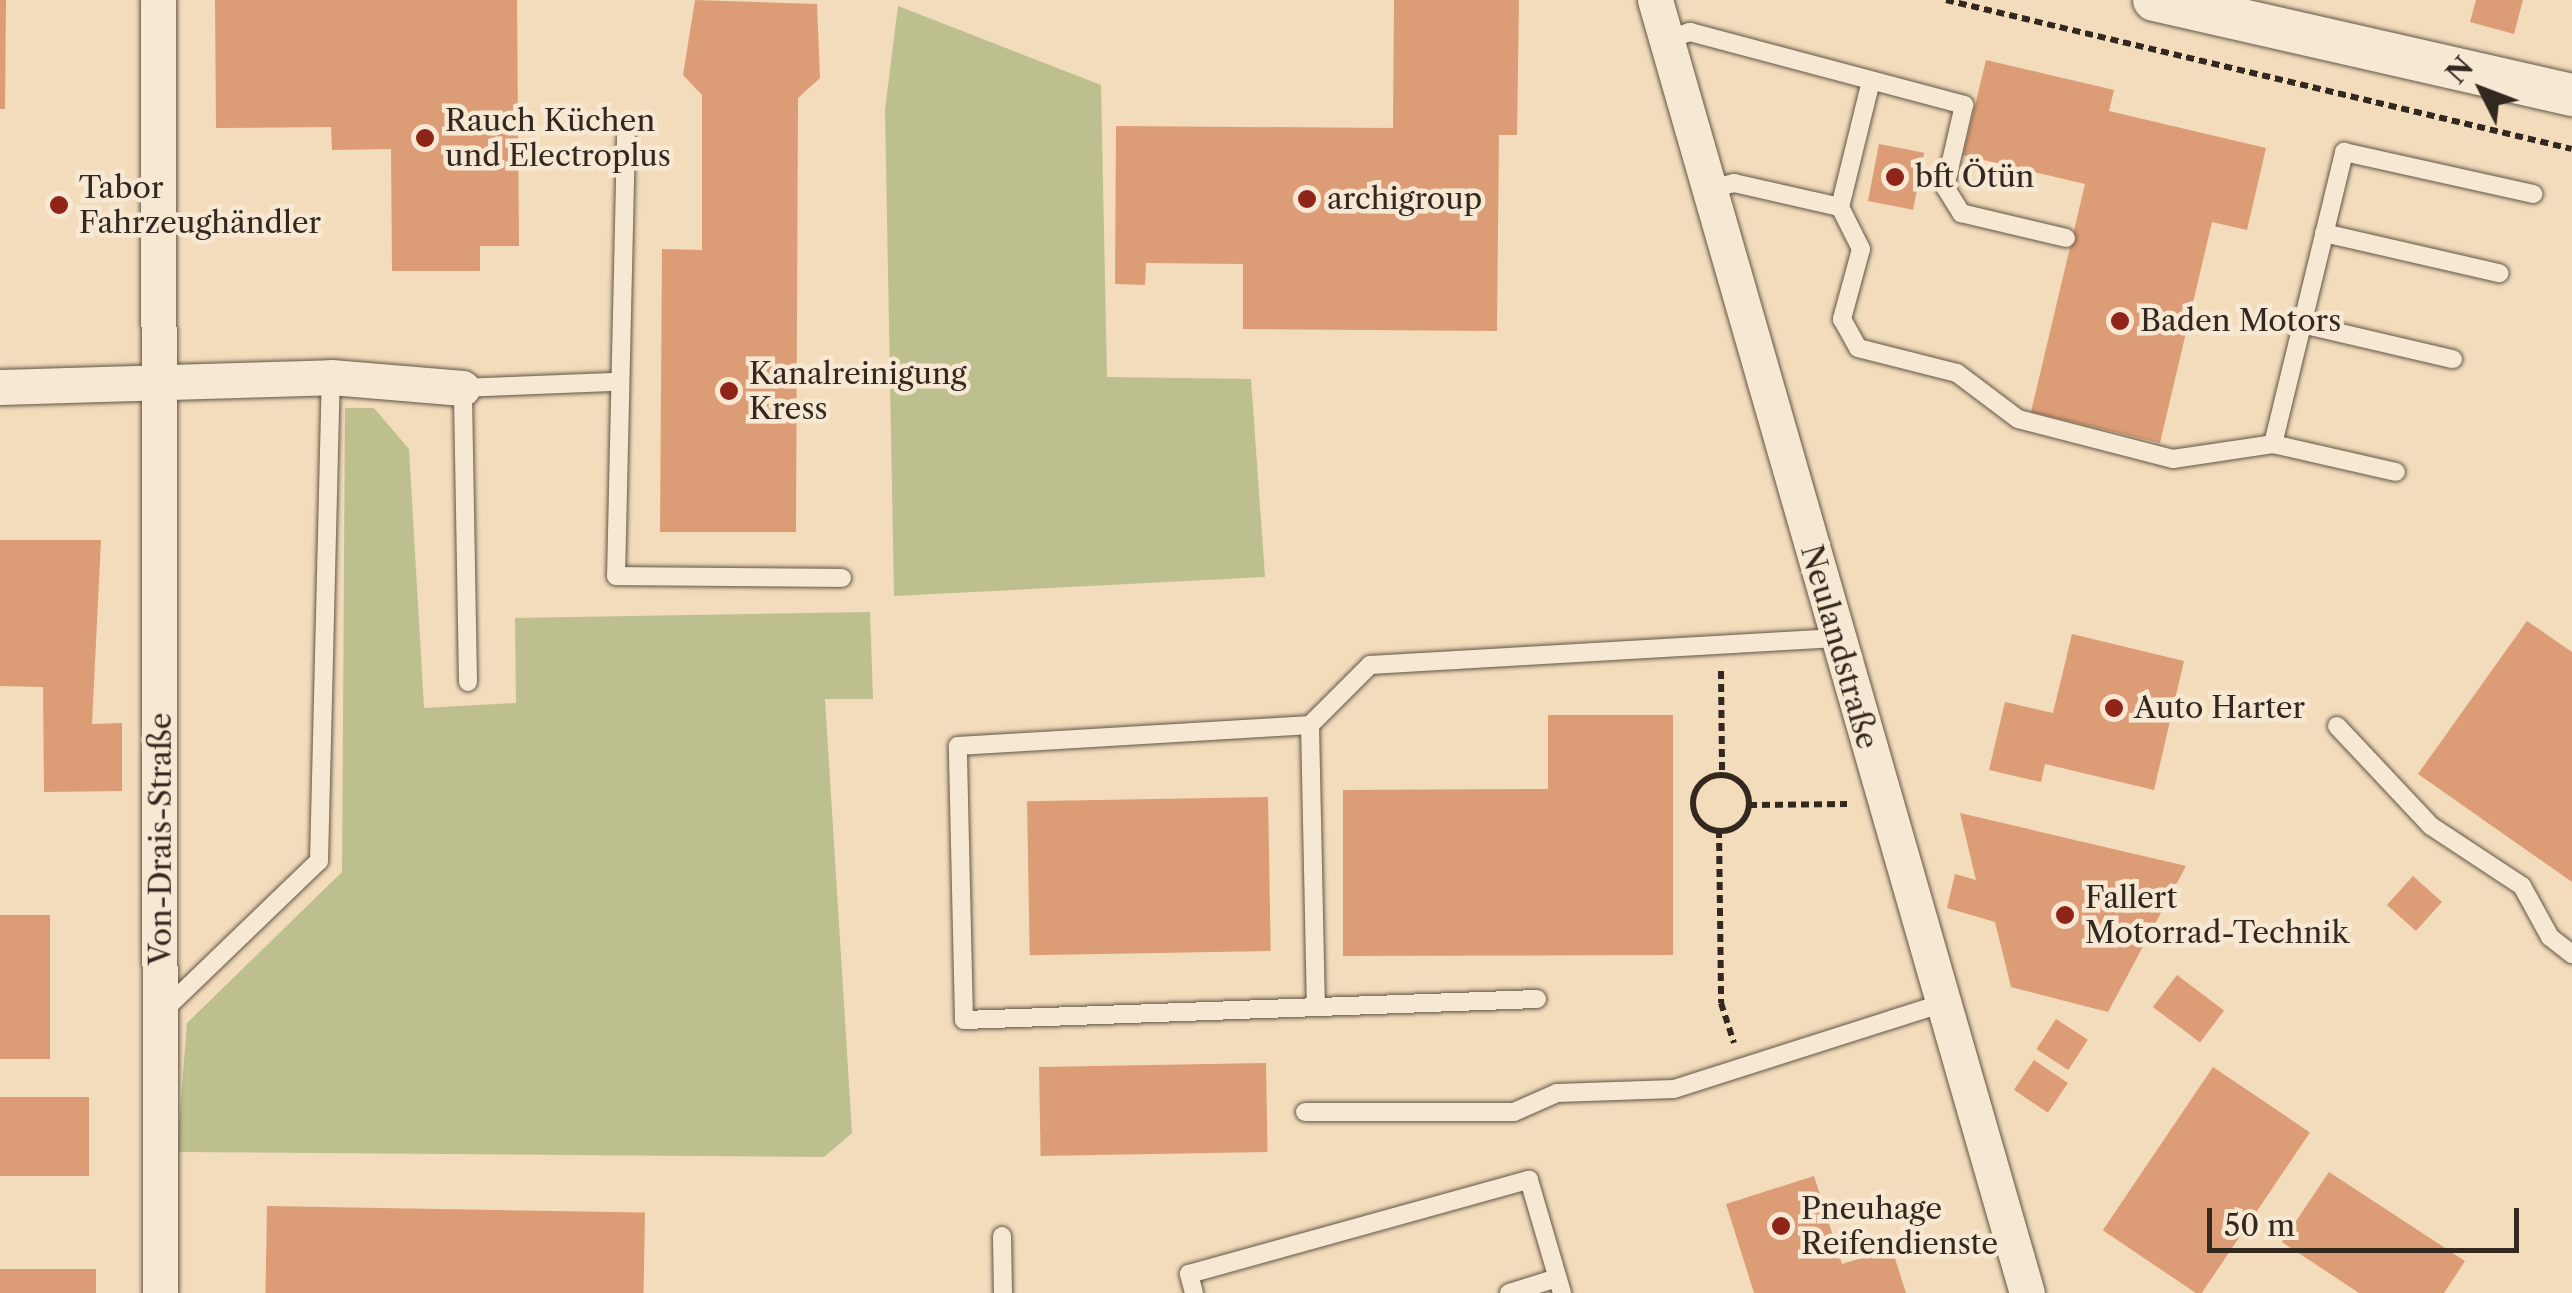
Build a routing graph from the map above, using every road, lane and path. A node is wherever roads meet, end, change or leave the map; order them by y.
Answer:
1 (158, 0) edge
2 (1655, 0) edge
3 (1946, 0) edge
4 (2154, 0) edge
5 (1661, 42) junction
6 (1871, 81) junction
7 (2572, 95) edge
8 (626, 136) dead end
9 (2572, 149) edge
10 (1706, 190) junction
11 (2533, 194) dead end
12 (1840, 207) junction
13 (2324, 233) junction
14 (2066, 238) dead end
15 (2500, 274) dead end
16 (2302, 324) junction
17 (2453, 359) dead end
18 (331, 377) junction
19 (615, 382) junction
20 (159, 384) junction
21 (0, 387) edge
22 (463, 388) junction
23 (2273, 444) junction
24 (2396, 472) dead end
25 (842, 578) dead end
26 (1836, 638) junction
27 (1721, 648) junction
28 (468, 682) dead end
29 (1310, 725) junction
30 (2337, 726) dead end
31 (1722, 775) junction
32 (1858, 804) dead end
33 (1749, 805) junction
34 (1719, 830) junction
35 (2572, 954) edge
36 (1537, 1000) dead end
37 (1944, 1004) junction
38 (1316, 1008) junction
39 (162, 1012) junction
40 (1742, 1068) junction
41 (1304, 1112) dead end
42 (1002, 1236) dead end
43 (1559, 1286) edge
44 (160, 1293) edge
45 (1003, 1293) edge
46 (1194, 1293) edge
47 (1509, 1293) edge
48 (2027, 1293) edge

1 - 20 street, Von-Drais-Straße
2 - 5 street, Neulandstraße
3 - 9 path
4 - 7 street
5 - 6 lane
5 - 10 street, Neulandstraße
6 - 12 lane
6 - 14 lane
8 - 19 lane
10 - 12 lane
10 - 26 street, Neulandstraße
11 - 13 lane
12 - 23 lane
13 - 15 lane
13 - 16 lane
16 - 17 lane
16 - 23 lane
18 - 20 street
18 - 22 street
18 - 39 lane
19 - 22 lane
19 - 25 lane
20 - 21 street
20 - 39 street, Von-Drais-Straße
22 - 28 lane
23 - 24 lane
26 - 27 lane
26 - 37 street, Neulandstraße
27 - 29 lane
27 - 31 path
29 - 38 lane
29 - 38 lane
30 - 35 lane
31 - 33 path
31 - 34 path
32 - 33 path
33 - 34 path
34 - 40 path
36 - 38 lane
37 - 40 lane
37 - 48 street, Neulandstraße
39 - 44 street, Von-Drais-Straße
40 - 41 lane
42 - 45 lane
43 - 46 lane
43 - 47 lane

